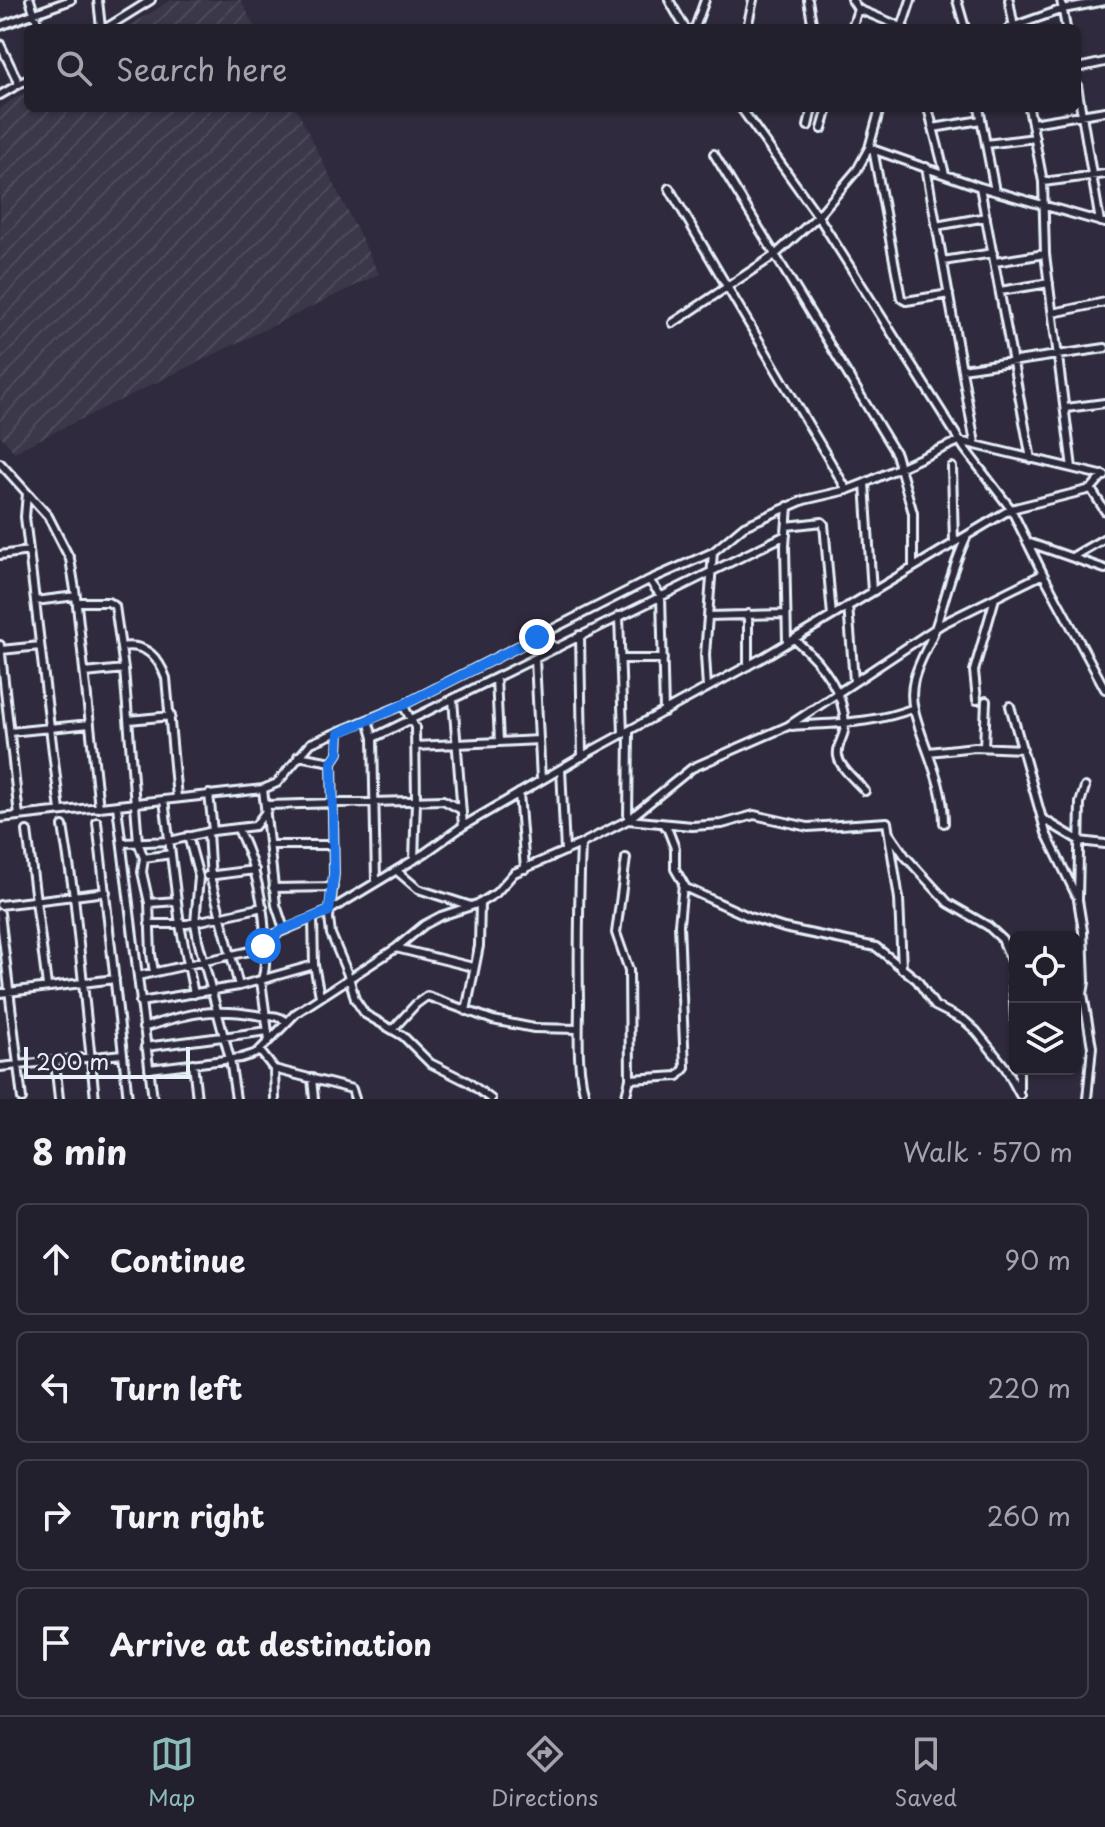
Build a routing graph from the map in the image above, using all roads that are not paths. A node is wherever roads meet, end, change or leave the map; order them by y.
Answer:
1 (30, 0) edge
2 (98, 0) edge
3 (151, 0) edge
4 (669, 0) edge
5 (705, 0) edge
6 (753, 0) edge
7 (808, 0) edge
8 (852, 0) edge
9 (911, 0) edge
10 (957, 0) edge
11 (1009, 0) edge
12 (1061, 0) edge
13 (67, 1) edge
14 (1105, 1) edge
15 (137, 4) edge
16 (858, 9) junction
17 (1063, 9) junction
18 (34, 14) junction
19 (38, 24) edge
20 (103, 24) edge
21 (110, 24) edge
22 (683, 24) edge
23 (696, 24) edge
24 (748, 24) edge
25 (812, 24) edge
26 (853, 24) edge
27 (896, 24) edge
28 (904, 24) edge
29 (964, 24) edge
30 (1012, 24) edge
31 (1023, 24) edge
32 (1065, 24) edge
33 (0, 26) edge
34 (0, 46) edge
35 (1105, 62) edge
36 (1081, 67) edge
37 (24, 81) edge
38 (19, 84) junction
39 (0, 95) edge
40 (1081, 109) edge
41 (1105, 111) edge
42 (744, 112) edge
43 (811, 112) edge
44 (827, 112) edge
45 (879, 112) edge
46 (929, 112) edge
47 (980, 112) edge
48 (1030, 112) edge
49 (1082, 115) junction
50 (981, 120) junction
51 (1032, 123) junction
52 (808, 126) dead end
53 (933, 128) junction
54 (822, 129) dead end
55 (1035, 138) junction
56 (986, 144) junction
57 (871, 149) junction
58 (714, 154) dead end
59 (926, 167) junction
60 (945, 174) junction
61 (1105, 174) edge
62 (1093, 176) junction
63 (1043, 182) junction
64 (980, 187) junction
65 (669, 188) dead end
66 (995, 191) junction
67 (1101, 203) edge
68 (1045, 205) junction
69 (818, 216) junction
70 (986, 217) junction
71 (1103, 223) edge
72 (936, 226) junction
73 (993, 253) junction
74 (1045, 254) junction
75 (775, 255) junction
76 (943, 261) junction
77 (995, 262) junction
78 (1049, 283) junction
79 (729, 286) junction
80 (1000, 291) junction
81 (949, 294) junction
82 (1105, 302) edge
83 (1053, 313) junction
84 (673, 323) dead end
85 (1105, 348) edge
86 (1059, 356) junction
87 (1012, 362) junction
88 (962, 369) junction
89 (1105, 403) edge
90 (1066, 408) junction
91 (959, 441) junction
92 (975, 443) junction
93 (1031, 459) junction
94 (0, 463) edge
95 (900, 467) junction
96 (952, 467) dead end
97 (1072, 468) junction
98 (1104, 475) edge
99 (865, 483) junction
100 (1091, 489) junction
101 (847, 490) junction
102 (27, 493) junction
103 (788, 506) junction
104 (1011, 509) junction
105 (1105, 511) edge
106 (787, 526) junction
107 (786, 535) junction
108 (967, 536) junction
109 (1105, 538) edge
110 (1027, 542) junction
111 (954, 543) junction
112 (29, 551) junction
113 (713, 552) junction
114 (0, 555) edge
115 (1072, 557) junction
116 (913, 567) junction
117 (1105, 569) edge
118 (711, 573) junction
119 (1043, 574) junction
120 (649, 580) junction
121 (872, 592) junction
122 (661, 596) junction
123 (995, 598) junction
124 (77, 599) junction
125 (35, 601) junction
126 (848, 606) junction
127 (748, 614) junction
128 (786, 614) junction
129 (619, 616) junction
130 (708, 616) junction
131 (832, 616) junction
132 (934, 630) junction
133 (580, 635) junction
134 (537, 637) junction
135 (791, 641) junction
136 (40, 646) junction
137 (121, 647) junction
138 (0, 648) edge
139 (557, 648) junction
140 (535, 659) junction
141 (622, 659) junction
142 (663, 659) junction
143 (748, 666) junction
144 (124, 669) junction
145 (85, 673) junction
146 (496, 678) junction
147 (854, 681) junction
148 (2, 682) edge
149 (707, 688) junction
150 (1105, 689) edge
151 (837, 691) junction
152 (453, 699) junction
153 (977, 700) dead end
154 (986, 701) dead end
155 (403, 705) junction
156 (1010, 706) dead end
157 (914, 708) junction
158 (664, 712) junction
159 (171, 716) junction
160 (129, 720) junction
161 (368, 720) junction
162 (413, 720) junction
163 (90, 724) junction
164 (845, 724) junction
165 (788, 726) junction
166 (49, 729) junction
167 (10, 732) junction
168 (626, 732) junction
169 (339, 733) junction
170 (373, 738) junction
171 (539, 740) junction
172 (499, 742) junction
173 (458, 743) junction
174 (416, 746) junction
175 (984, 747) junction
176 (1023, 749) junction
177 (929, 752) junction
178 (298, 756) junction
179 (582, 757) junction
180 (332, 762) junction
181 (561, 769) junction
182 (541, 780) junction
183 (1085, 787) dead end
184 (263, 789) junction
185 (865, 791) dead end
186 (519, 793) junction
187 (209, 794) junction
188 (177, 798) junction
189 (164, 800) junction
190 (416, 801) junction
191 (137, 803) junction
192 (375, 803) junction
193 (333, 804) junction
194 (117, 806) junction
195 (99, 808) junction
196 (267, 808) junction
197 (460, 809) junction
198 (60, 811) junction
199 (19, 816) junction
200 (0, 818) edge
201 (1042, 819) junction
202 (628, 820) junction
203 (97, 822) dead end
204 (944, 823) dead end
205 (663, 824) junction
206 (63, 826) dead end
207 (463, 826) junction
208 (238, 829) junction
209 (27, 831) dead end
210 (211, 832) junction
211 (889, 833) junction
212 (188, 836) junction
213 (170, 841) junction
214 (1080, 841) junction
215 (138, 842) junction
216 (122, 843) junction
217 (581, 844) junction
218 (1105, 844) edge
219 (271, 845) junction
220 (333, 845) junction
221 (565, 851) junction
222 (171, 854) junction
223 (144, 858) junction
224 (626, 858) dead end
225 (414, 860) junction
226 (525, 869) junction
227 (255, 870) junction
228 (397, 871) junction
229 (211, 876) junction
230 (199, 877) junction
231 (376, 881) junction
232 (683, 884) junction
233 (333, 887) junction
234 (273, 888) junction
235 (106, 892) junction
236 (74, 896) junction
237 (36, 900) junction
238 (1078, 900) junction
239 (177, 901) junction
240 (149, 903) junction
241 (480, 903) junction
242 (0, 905) edge
243 (471, 906) junction
244 (263, 907) junction
245 (329, 911) junction
246 (0, 913) edge
247 (221, 917) junction
248 (313, 918) junction
249 (195, 923) junction
250 (149, 924) junction
251 (180, 925) junction
252 (284, 929) junction
253 (265, 944) junction
254 (396, 948) junction
255 (232, 957) junction
256 (204, 963) junction
257 (314, 965) junction
258 (187, 967) junction
259 (473, 967) junction
260 (902, 969) junction
261 (154, 972) junction
262 (138, 976) junction
263 (349, 977) junction
264 (115, 979) junction
265 (81, 981) junction
266 (261, 981) junction
267 (47, 986) junction
268 (239, 986) junction
269 (212, 991) junction
270 (11, 992) junction
271 (0, 993) edge
272 (194, 994) junction
273 (320, 996) junction
274 (140, 1002) junction
275 (1014, 1003) edge
276 (217, 1010) junction
277 (466, 1011) junction
278 (266, 1016) junction
279 (286, 1021) junction
280 (143, 1028) junction
281 (393, 1029) junction
282 (578, 1029) junction
283 (269, 1036) junction
284 (224, 1039) junction
285 (145, 1047) junction
286 (260, 1051) junction
287 (122, 1054) junction
288 (91, 1058) junction
289 (230, 1059) junction
290 (55, 1062) junction
291 (193, 1063) junction
292 (19, 1065) junction
293 (0, 1067) edge
294 (149, 1069) junction
295 (274, 1069) junction
296 (1009, 1074) edge
297 (1009, 1075) edge
298 (1019, 1075) edge
299 (312, 1078) junction
300 (630, 1079) junction
301 (22, 1099) edge
302 (59, 1099) edge
303 (95, 1099) edge
304 (128, 1099) edge
305 (153, 1099) edge
306 (197, 1099) edge
307 (236, 1099) edge
308 (275, 1099) edge
309 (314, 1099) edge
310 (355, 1099) edge
311 (491, 1099) edge
312 (586, 1099) edge
313 (625, 1099) edge
314 (1087, 1099) edge

1 - 18 street
2 - 20 street
3 - 15 street
4 - 22 street
5 - 23 street
6 - 24 street
7 - 25 street
8 - 16 street
9 - 28 street
10 - 29 street
11 - 30 street
12 - 17 street
13 - 18 street
14 - 17 street
15 - 21 street
16 - 26 street
16 - 27 street
17 - 31 street
17 - 32 street
18 - 19 street
18 - 33 street
34 - 38 street
35 - 36 street
37 - 38 street
38 - 39 street
40 - 49 street
41 - 49 street
42 - 69 street
43 - 52 street
44 - 54 street
45 - 57 street
46 - 53 street
47 - 50 street
48 - 51 street
49 - 51 street
49 - 62 street
50 - 53 street
50 - 56 street
51 - 55 street
53 - 60 street
55 - 56 street
55 - 63 street
56 - 66 street
57 - 59 street
57 - 69 street
57 - 81 street
58 - 75 street
59 - 60 street
59 - 72 street
60 - 64 street
61 - 62 street
62 - 63 street
62 - 67 street
63 - 68 street
64 - 66 street
64 - 70 street
65 - 79 street
66 - 68 street
67 - 71 street
68 - 71 street
68 - 74 street
69 - 75 street
69 - 91 street
70 - 72 street
70 - 73 street
72 - 76 street
73 - 76 street
73 - 77 street
74 - 77 street
74 - 78 street
75 - 79 street
75 - 95 street
76 - 81 street
77 - 80 street
78 - 80 street
78 - 83 street
79 - 84 street
79 - 101 street
80 - 87 street
81 - 88 street
82 - 83 street
83 - 86 street
85 - 86 street
86 - 87 street
86 - 90 street
87 - 88 street
87 - 93 street
88 - 92 street
89 - 90 street
90 - 97 street
91 - 92 street
91 - 95 street
91 - 104 street
92 - 93 street
93 - 97 street
94 - 102 street
95 - 99 street
95 - 116 street
96 - 111 street
97 - 98 street
98 - 100 street
99 - 101 street
99 - 121 street
100 - 104 street
100 - 105 street
101 - 103 street
102 - 112 street
102 - 124 street
103 - 106 street
103 - 113 street
104 - 108 street
104 - 110 street
106 - 107 street
106 - 131 street
107 - 118 street
107 - 128 street
108 - 111 street
108 - 132 street
109 - 115 street
110 - 115 street
110 - 119 street
111 - 116 street
112 - 114 street
112 - 125 street
113 - 118 street
113 - 120 street
115 - 117 street
116 - 121 street
118 - 122 street
118 - 130 street
119 - 123 street
119 - 150 street
120 - 122 street
120 - 134 street
121 - 126 street
122 - 129 street
122 - 142 street
123 - 132 street
123 - 153 street
124 - 125 street
124 - 137 street
124 - 145 street
125 - 136 street
126 - 131 street
126 - 147 street
127 - 128 street
127 - 130 street
127 - 143 street
128 - 135 street
129 - 133 street
129 - 141 street
130 - 149 street
131 - 135 street
132 - 147 street
132 - 157 street
133 - 139 street
133 - 179 street
134 - 139 street
134 - 155 street
135 - 143 street
135 - 151 street
136 - 138 street
136 - 166 street
137 - 144 street
137 - 159 street
138 - 148 street
139 - 140 street
140 - 146 street
140 - 171 street
141 - 142 street
141 - 168 street
142 - 158 street
143 - 149 street
144 - 145 street
144 - 160 street
145 - 163 street
146 - 152 street
146 - 172 street
147 - 151 street
148 - 167 street
149 - 158 street
151 - 164 street
151 - 165 street
152 - 162 street
152 - 173 street
154 - 175 street
155 - 161 street
155 - 162 street
156 - 176 street
157 - 164 street
157 - 177 street
158 - 168 street
159 - 160 street
159 - 188 street
160 - 191 street
161 - 169 street
161 - 170 street
162 - 170 street
162 - 174 street
163 - 166 street
163 - 195 street
164 - 165 street
164 - 185 street
165 - 202 street
166 - 167 street
166 - 198 street
167 - 199 street
168 - 179 street
168 - 202 street
169 - 178 street
169 - 180 street
170 - 192 street
171 - 172 street
171 - 182 street
172 - 173 street
173 - 174 street
173 - 197 street
174 - 190 street
175 - 176 street
175 - 177 street
176 - 201 street
177 - 204 street
178 - 180 street
178 - 184 street
179 - 181 street
180 - 193 street
181 - 182 street
181 - 221 street
182 - 186 street
183 - 214 street
184 - 187 street
184 - 196 street
186 - 207 street
186 - 226 street
187 - 188 street
187 - 210 street
188 - 189 street
189 - 191 street
189 - 213 street
190 - 192 street
190 - 197 street
190 - 225 street
191 - 194 street
191 - 215 street
192 - 193 street
192 - 231 street
193 - 196 street
193 - 220 street
194 - 195 street
194 - 216 street
195 - 198 street
196 - 208 street
196 - 219 street
197 - 207 street
198 - 199 street
199 - 200 street
201 - 214 street
201 - 238 street
202 - 205 street
202 - 217 street
203 - 235 street
205 - 211 street
205 - 232 street
206 - 236 street
207 - 225 street
208 - 210 street
208 - 227 street
209 - 237 street
210 - 212 street
210 - 229 street
211 - 260 street
211 - 275 street
212 - 213 street
212 - 230 street
213 - 215 street
213 - 222 street
214 - 218 street
214 - 238 street
215 - 216 street
215 - 223 street
216 - 262 street
217 - 221 street
217 - 282 street
219 - 220 street
219 - 234 street
220 - 233 street
221 - 226 street
222 - 223 street
222 - 239 street
223 - 240 street
224 - 300 street
225 - 228 street
226 - 241 street
227 - 229 street
227 - 244 street
228 - 231 street
228 - 243 street
229 - 230 street
229 - 247 street
230 - 249 street
231 - 245 street
232 - 260 street
232 - 300 street
233 - 234 street
233 - 245 street
234 - 252 street
235 - 236 street
235 - 264 street
236 - 237 street
236 - 265 street
237 - 242 street
237 - 267 street
238 - 314 street
239 - 240 street
239 - 251 street
240 - 250 street
241 - 243 street
241 - 259 street
243 - 254 street
244 - 247 street
244 - 253 street
245 - 248 street
245 - 263 street
246 - 270 street
247 - 249 street
247 - 255 street
248 - 252 street
248 - 257 street
249 - 251 street
249 - 256 street
250 - 251 street
250 - 261 street
251 - 258 street
252 - 253 street
253 - 255 street
253 - 266 street
254 - 259 street
254 - 263 street
255 - 256 street
255 - 268 street
256 - 258 street
256 - 269 street
257 - 266 street
257 - 273 street
258 - 261 street
258 - 272 street
259 - 277 street
260 - 296 street
261 - 262 street
262 - 274 street
263 - 273 street
263 - 281 street
264 - 265 street
264 - 287 street
265 - 267 street
265 - 288 street
266 - 268 street
266 - 278 street
267 - 270 street
268 - 269 street
269 - 272 street
269 - 276 street
270 - 271 street
270 - 292 street
272 - 274 street
273 - 279 street
274 - 280 street
276 - 278 street
276 - 280 street
276 - 284 street
277 - 281 street
277 - 282 street
278 - 279 street
278 - 283 street
279 - 283 street
280 - 285 street
281 - 311 street
282 - 312 street
283 - 284 street
283 - 286 street
284 - 285 street
284 - 289 street
285 - 294 street
286 - 289 street
286 - 295 street
287 - 288 street
287 - 304 street
288 - 290 street
288 - 303 street
289 - 291 street
289 - 307 street
290 - 292 street
290 - 302 street
291 - 294 street
291 - 306 street
292 - 293 street
292 - 301 street
294 - 305 street
295 - 299 street
295 - 308 street
297 - 298 street
299 - 309 street
299 - 310 street
300 - 313 street

